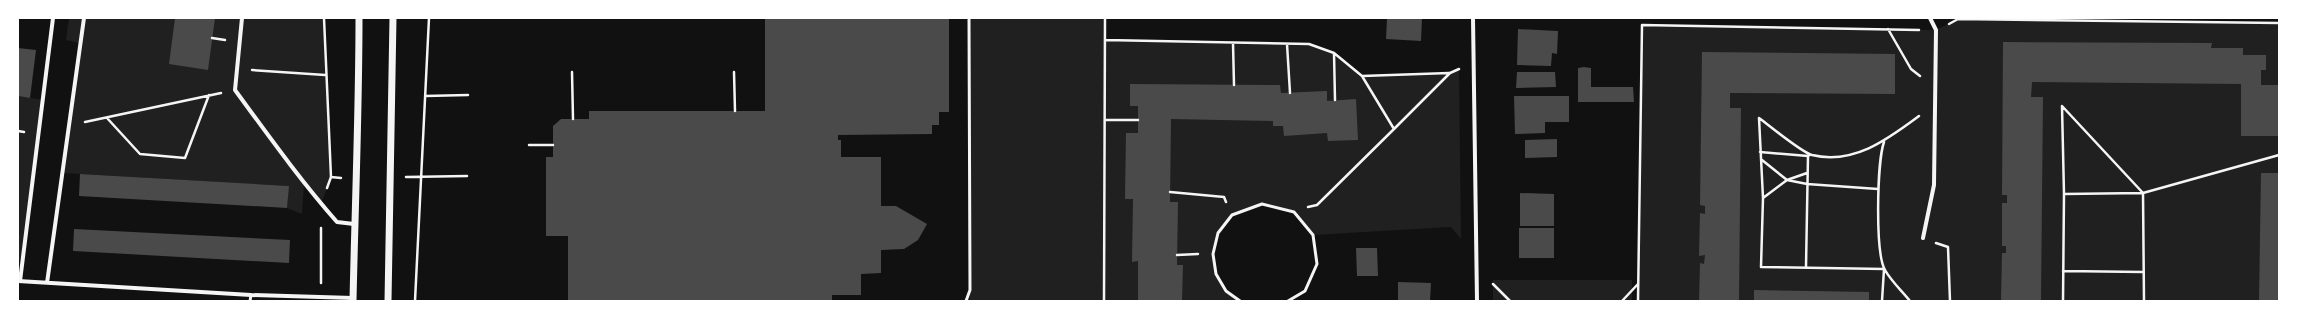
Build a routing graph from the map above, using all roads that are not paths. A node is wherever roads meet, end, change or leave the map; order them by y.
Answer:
1 (53, 18) edge
2 (84, 18) edge
3 (242, 18) edge
4 (359, 18) edge
5 (392, 18) edge
6 (969, 18) edge
7 (1473, 18) edge
8 (1930, 18) edge
9 (354, 224) junction
10 (1923, 238) road end
11 (19, 281) edge
12 (47, 283) junction
13 (251, 295) junction
14 (354, 299) edge
15 (250, 301) edge
16 (388, 301) edge
17 (966, 301) edge
18 (1240, 301) edge
19 (1288, 301) edge
20 (1477, 301) edge

1 - 11 street
2 - 12 street
3 - 9 street
4 - 9 street
5 - 16 street
6 - 17 lane
7 - 20 street
8 - 10 street
9 - 14 street
11 - 12 street
12 - 13 street
13 - 14 street
13 - 15 lane
18 - 19 lane

